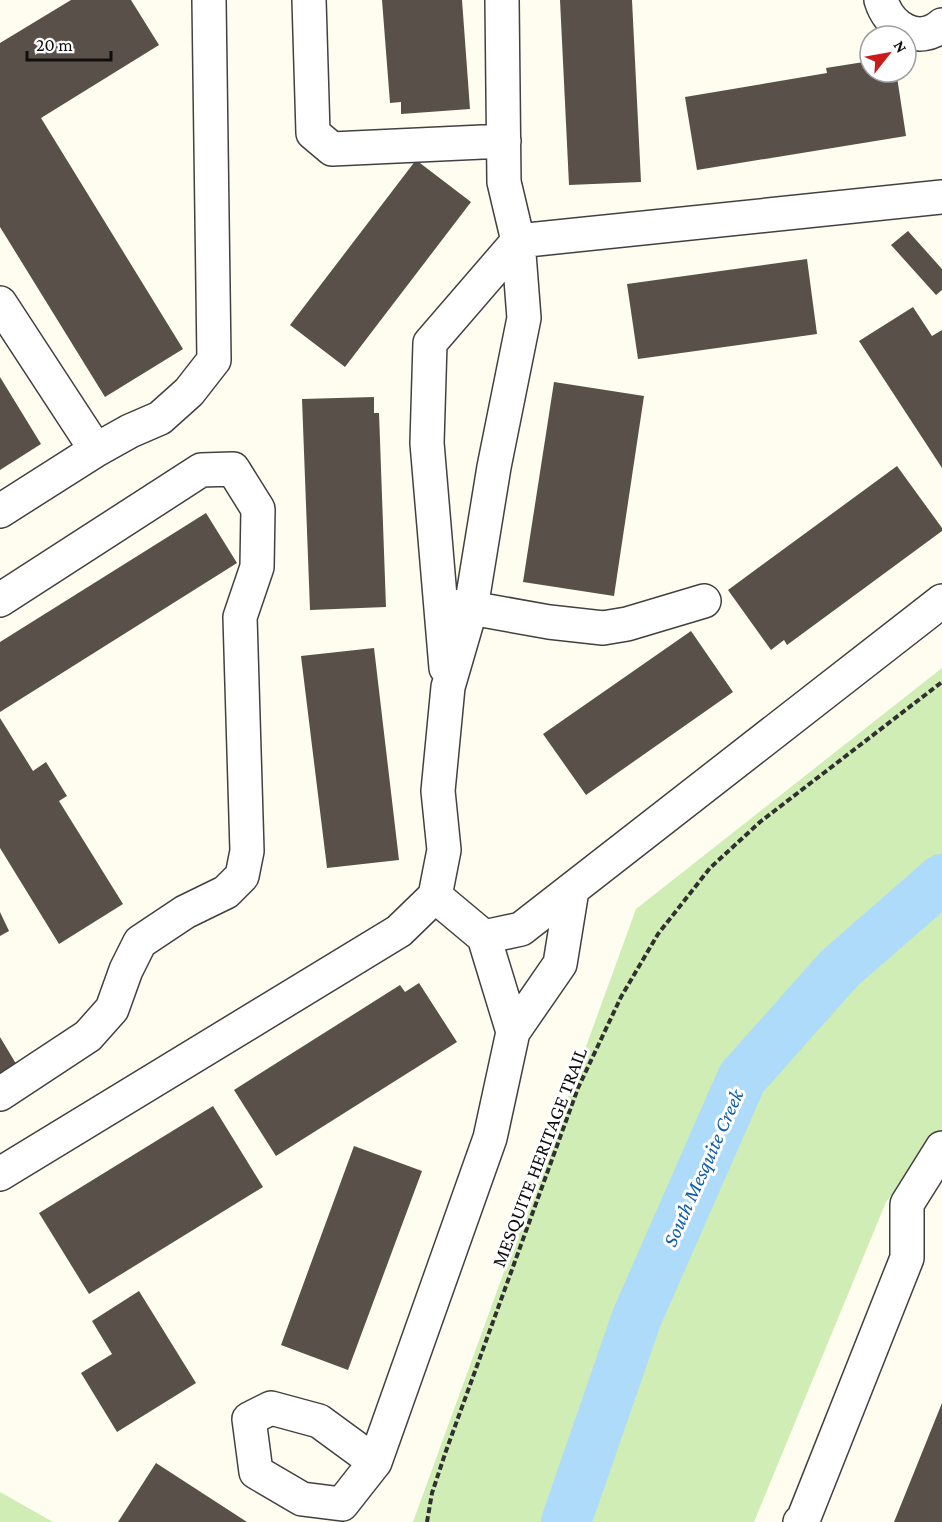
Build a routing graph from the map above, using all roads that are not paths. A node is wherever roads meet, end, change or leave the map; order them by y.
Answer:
1 (208, 0) edge
2 (309, 0) edge
3 (502, 0) edge
4 (881, 0) edge
5 (942, 25) edge
6 (504, 141) junction
7 (939, 203) edge
8 (518, 241) junction
9 (0, 303) edge
10 (96, 450) junction
11 (0, 511) edge
12 (0, 600) edge
13 (704, 601) dead end
14 (942, 601) edge
15 (456, 607) junction
16 (572, 890) junction
17 (435, 896) junction
18 (484, 937) junction
19 (513, 1032) junction
20 (0, 1094) edge
21 (942, 1148) edge
22 (0, 1174) edge
23 (375, 1462) dead end
24 (800, 1522) edge

1 - 10 lane
2 - 6 lane
3 - 6 lane
4 - 5 lane
6 - 8 lane
7 - 8 lane
8 - 15 lane
8 - 15 lane
9 - 10 lane
10 - 11 lane
12 - 20 lane
13 - 15 lane
14 - 16 lane
15 - 17 lane
16 - 18 lane
16 - 19 lane
17 - 18 lane
17 - 22 lane
18 - 19 lane
19 - 23 lane
21 - 24 lane

